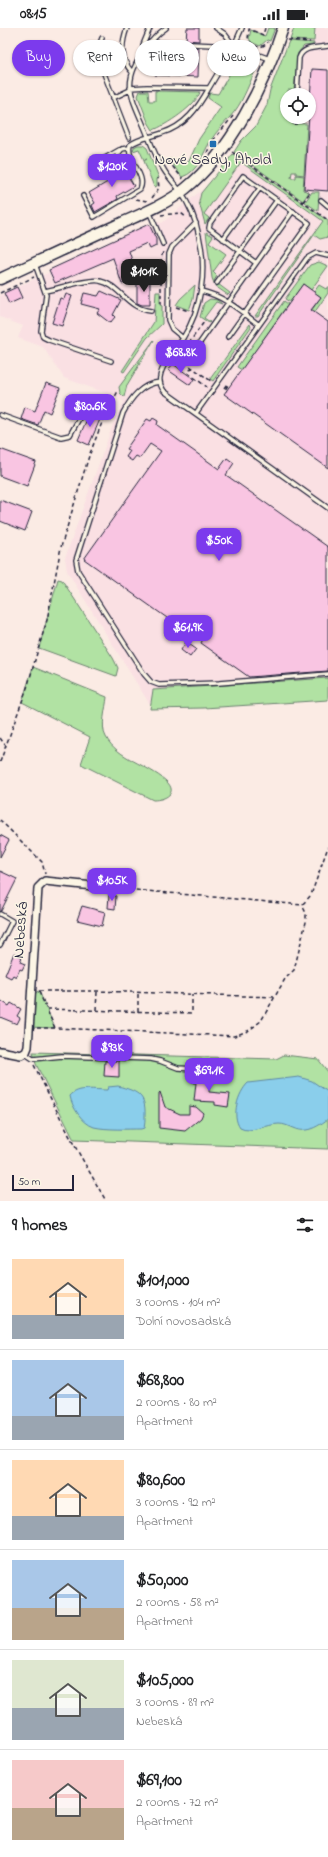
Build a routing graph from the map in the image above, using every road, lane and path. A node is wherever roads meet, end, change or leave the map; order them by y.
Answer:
1 (127, 28) edge
2 (150, 28) edge
3 (166, 28) edge
4 (216, 28) edge
5 (242, 28) edge
6 (266, 28) edge
7 (283, 28) edge
8 (102, 38) dead end
9 (145, 40) edge
10 (152, 40) edge
11 (230, 40) edge
12 (237, 40) edge
13 (269, 40) dead end
14 (288, 40) dead end
15 (328, 46) edge
16 (318, 48) junction
17 (260, 56) edge
18 (271, 60) junction
19 (135, 67) edge
20 (132, 72) junction
21 (216, 76) edge
22 (209, 88) junction
23 (298, 88) edge
24 (130, 89) junction
25 (113, 98) junction
26 (236, 112) dead end
27 (148, 137) junction
28 (129, 138) dead end
29 (129, 148) junction
30 (122, 149) junction
31 (232, 151) dead end
32 (206, 154) dead end
33 (168, 161) dead end
34 (186, 177) dead end
35 (158, 178) dead end
36 (260, 188) junction
37 (311, 191) dead end
38 (181, 192) junction
39 (131, 195) junction
40 (83, 196) dead end
41 (277, 200) junction
42 (321, 200) dead end
43 (303, 202) junction
44 (328, 206) edge
45 (149, 210) junction
46 (293, 211) junction
47 (328, 220) edge
48 (196, 223) junction
49 (223, 240) junction
50 (163, 244) dead end
51 (240, 252) junction
52 (328, 256) edge
53 (34, 263) junction
54 (256, 263) junction
55 (38, 274) junction
56 (0, 279) edge
57 (217, 283) dead end
58 (45, 291) junction
59 (201, 291) junction
60 (0, 293) edge
61 (228, 302) junction
62 (176, 307) dead end
63 (151, 311) dead end
64 (188, 311) dead end
65 (244, 314) junction
66 (199, 319) dead end
67 (208, 325) dead end
68 (259, 325) junction
69 (228, 337) dead end
70 (183, 338) junction
71 (111, 361) dead end
72 (187, 361) dead end
73 (192, 367) dead end
74 (160, 382) junction
75 (224, 388) dead end
76 (118, 391) dead end
77 (204, 391) dead end
78 (227, 391) dead end
79 (196, 413) junction
80 (81, 414) dead end
81 (0, 415) edge
82 (328, 508) edge
83 (328, 674) edge
84 (0, 738) edge
85 (6, 746) junction
86 (0, 762) edge
87 (0, 820) edge
88 (328, 846) edge
89 (45, 882) junction
90 (93, 886) joint
91 (302, 905) junction
92 (0, 914) edge
93 (0, 945) edge
94 (39, 991) junction
95 (97, 991) junction
96 (138, 992) junction
97 (192, 994) junction
98 (30, 995) junction
99 (274, 997) junction
100 (47, 1009) junction
101 (96, 1010) junction
102 (138, 1012) junction
103 (29, 1027) junction
104 (55, 1028) junction
105 (0, 1051) edge
106 (24, 1053) junction
107 (31, 1059) junction
108 (211, 1070) dead end
109 (106, 1201) edge

1 - 20 lane
2 - 9 lane
3 - 10 lane
4 - 11 lane
5 - 12 lane
6 - 13 path
7 - 18 main road
8 - 25 lane
14 - 16 path
15 - 16 lane
16 - 23 lane
17 - 18 lane
18 - 38 main road
19 - 20 lane
20 - 24 lane
21 - 22 lane
22 - 24 lane
22 - 27 lane
24 - 25 lane
24 - 27 lane
25 - 28 lane
26 - 32 path
27 - 29 lane
27 - 38 lane
29 - 30 lane
29 - 39 lane
30 - 30 lane
31 - 43 path
33 - 34 path
35 - 39 path
36 - 41 lane
36 - 49 lane
36 - 49 lane
37 - 43 path
38 - 45 main road
38 - 48 lane
39 - 40 lane
41 - 46 lane
41 - 51 lane
42 - 44 lane
43 - 47 path
45 - 50 lane
45 - 53 main road
46 - 54 lane
46 - 65 lane
48 - 59 lane
48 - 70 lane
49 - 51 lane
51 - 54 lane
51 - 57 lane
52 - 68 lane
53 - 55 lane
53 - 56 main road
54 - 61 lane
55 - 58 lane
55 - 60 path
58 - 63 lane
58 - 71 lane
59 - 61 lane
59 - 70 lane
61 - 65 lane
61 - 72 lane
62 - 64 path
65 - 68 lane
65 - 69 lane
66 - 67 path
68 - 79 lane
70 - 74 lane
73 - 77 path
74 - 79 lane
74 - 83 lane
75 - 78 path
76 - 85 path
79 - 82 lane
80 - 81 lane
84 - 85 path
85 - 86 path
87 - 89 path
88 - 91 path
89 - 90 street
89 - 98 street, Nebeská
90 - 91 path
91 - 99 path
92 - 93 lane
94 - 95 path
94 - 98 path
94 - 100 path
95 - 96 path
95 - 101 path
96 - 97 path
96 - 102 path
97 - 99 path
97 - 102 path
98 - 103 street, Nebeská
99 - 104 path
100 - 101 path
100 - 104 path
101 - 102 path
103 - 104 path
103 - 106 street, Nebeská
105 - 106 street
106 - 107 lane
107 - 108 lane
107 - 109 path

